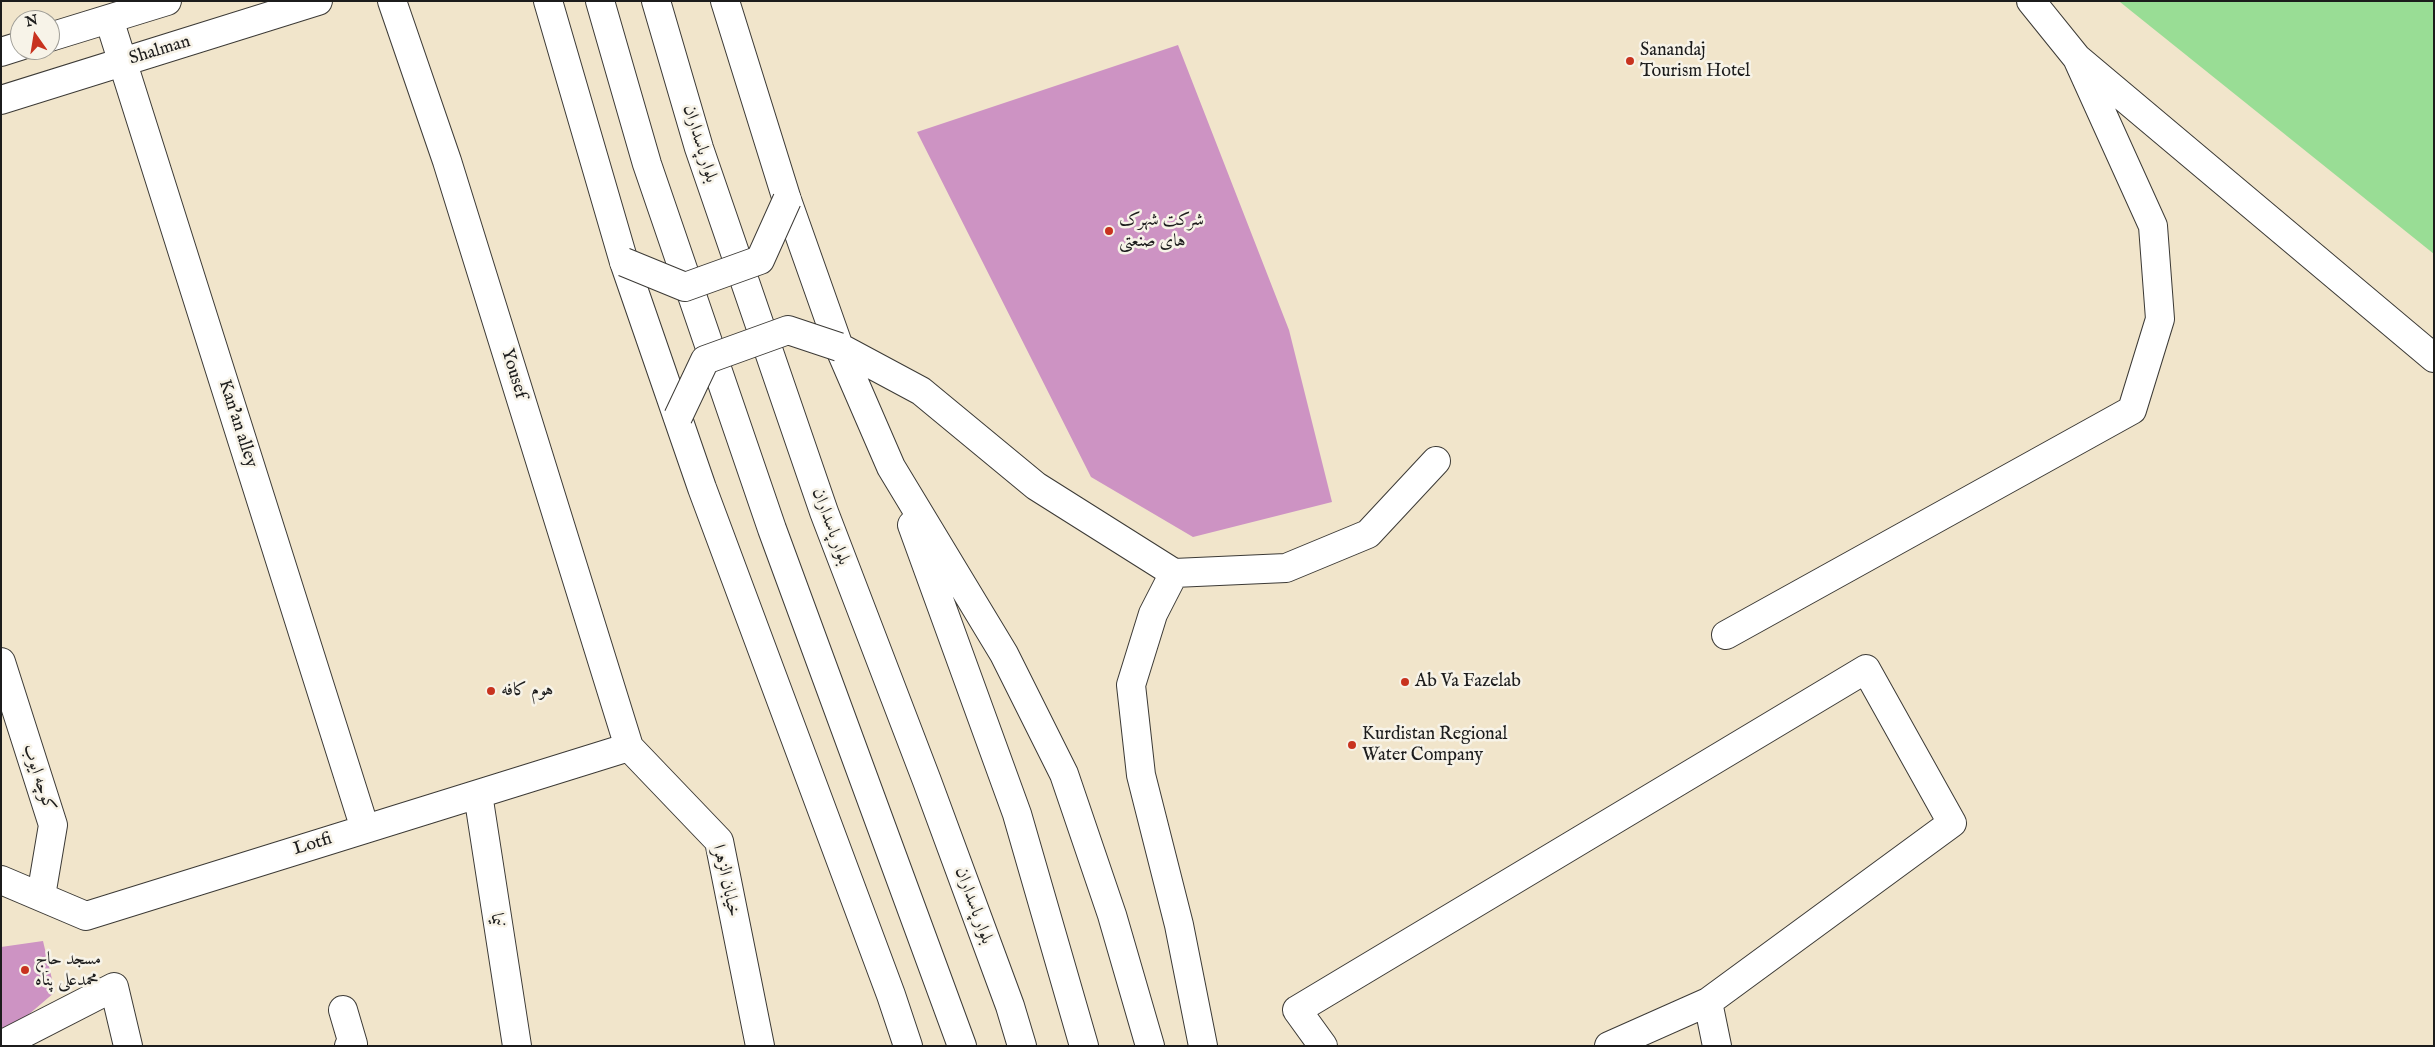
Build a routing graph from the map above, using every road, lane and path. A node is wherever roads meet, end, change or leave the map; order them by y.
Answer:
1 (167, 1) edge
2 (318, 1) edge
3 (392, 1) edge
4 (600, 1) edge
5 (656, 1) edge
6 (725, 1) edge
7 (2032, 1) edge
8 (545, 7) edge
9 (109, 19) junction
10 (60, 34) edge
11 (2077, 58) junction
12 (122, 62) junction
13 (1, 100) edge
14 (787, 200) junction
15 (624, 262) junction
16 (840, 347) junction
17 (2434, 358) edge
18 (678, 417) junction
19 (1436, 461) dead end
20 (891, 467) junction
21 (1174, 573) junction
22 (1726, 635) dead end
23 (1, 662) edge
24 (629, 747) junction
25 (478, 794) junction
26 (365, 829) junction
27 (1, 880) edge
28 (41, 896) junction
29 (1708, 1002) junction
30 (343, 1010) dead end
31 (1, 1045) edge
32 (128, 1046) edge
33 (349, 1046) edge
34 (517, 1046) edge
35 (760, 1046) edge
36 (908, 1046) edge
37 (962, 1046) edge
38 (1022, 1046) edge
39 (1084, 1046) edge
40 (1150, 1046) edge
41 (1203, 1046) edge
42 (1323, 1046) edge
43 (1608, 1046) edge
44 (1717, 1046) edge

1 - 9 main road
2 - 12 main road, Shalman
3 - 24 main road, Yousef
4 - 37 main road
5 - 38 main road, بلوار پاسداران
6 - 14 main road
7 - 11 main road
8 - 15 main road
9 - 10 main road
9 - 12 main road, Kan'an alley
11 - 17 main road
11 - 22 main road
12 - 13 main road, Shalman
12 - 26 main road, Kan'an alley
14 - 15 main road, bridge
14 - 16 main road
15 - 18 main road
16 - 18 main road, bridge
16 - 20 main road
16 - 21 main road
18 - 36 main road
19 - 21 main road
20 - 39 main road
20 - 40 main road
21 - 41 main road
23 - 28 main road, کوچه ایوب
24 - 25 main road, Lotfi
24 - 35 main road, خیابان الزهرا
25 - 26 main road, Lotfi
25 - 34 main road, نیما
26 - 28 main road, Lotfi
27 - 28 main road, Lotfi
29 - 42 main road
29 - 43 main road
29 - 44 main road
30 - 33 main road
31 - 32 main road

